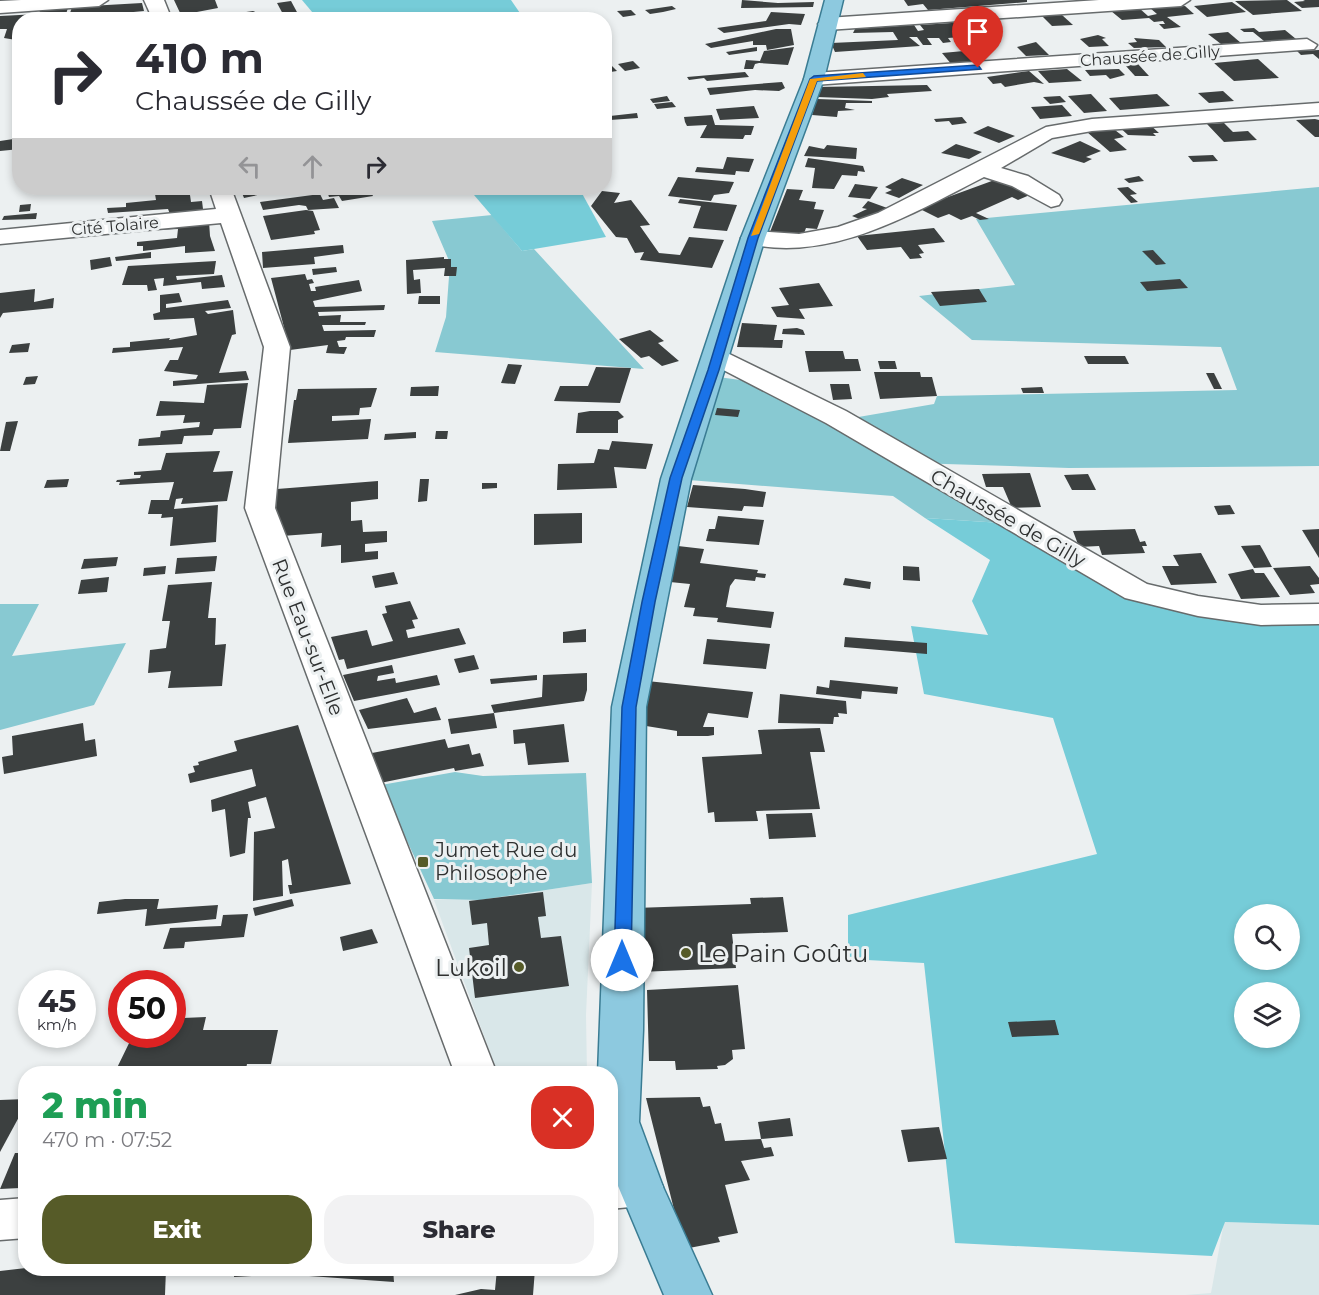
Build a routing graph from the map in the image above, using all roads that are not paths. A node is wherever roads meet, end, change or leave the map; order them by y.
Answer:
1 (99, 0) edge
2 (1181, 0) edge
3 (0, 7) edge
4 (831, 12) edge
5 (1307, 45) dead end
6 (825, 63) junction
7 (1319, 109) edge
8 (983, 169) junction
9 (1051, 200) dead end
10 (225, 201) edge
11 (0, 237) edge
12 (753, 238) junction
13 (717, 356) junction
14 (1319, 614) edge
15 (473, 1066) edge
16 (618, 1104) edge
17 (618, 1130) edge
18 (625, 1188) edge
19 (18, 1219) edge
20 (0, 1220) edge
21 (688, 1295) edge

1 - 3 street
2 - 4 street
4 - 6 main road
5 - 6 street, Chaussée de Gilly
6 - 12 main road
7 - 8 street
8 - 9 street
8 - 12 street
10 - 11 street, Cité Tolaire
10 - 15 street, Rue Eau-sur-Elle
12 - 13 main road
13 - 14 street, Chaussée de Gilly
13 - 16 main road
17 - 18 main road
18 - 21 main road
19 - 20 street

